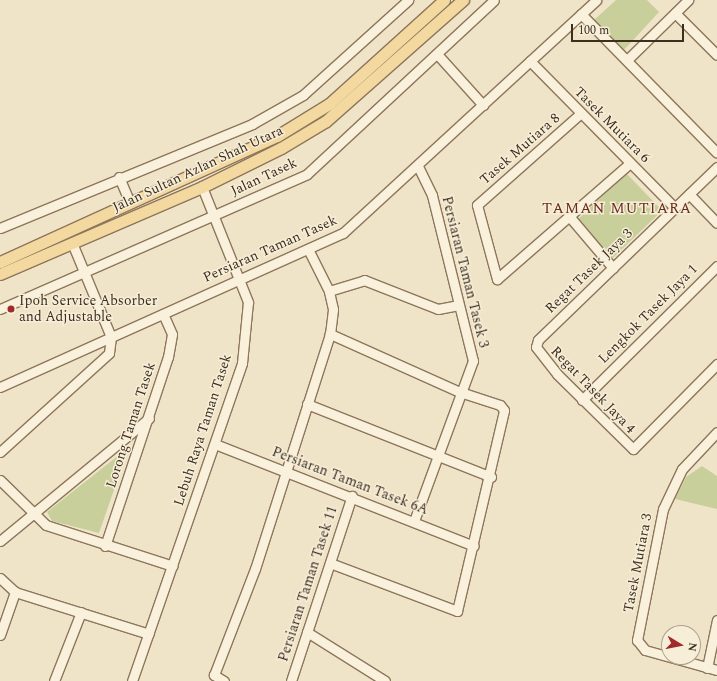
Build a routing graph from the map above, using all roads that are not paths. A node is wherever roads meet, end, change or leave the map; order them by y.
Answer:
1 (408, 0) edge
2 (444, 0) edge
3 (463, 0) edge
4 (494, 0) edge
5 (596, 0) edge
6 (688, 0) edge
7 (675, 13) junction
8 (581, 14) junction
9 (437, 54) junction
10 (717, 55) edge
11 (627, 60) junction
12 (530, 61) junction
13 (483, 105) junction
14 (581, 113) junction
15 (717, 153) edge
16 (630, 163) junction
17 (418, 166) junction
18 (717, 167) edge
19 (119, 178) junction
20 (202, 187) junction
21 (689, 194) junction
22 (130, 203) junction
23 (675, 208) junction
24 (215, 216) junction
25 (569, 216) junction
26 (717, 223) edge
27 (0, 228) edge
28 (72, 243) junction
29 (308, 249) junction
30 (0, 262) edge
31 (717, 266) edge
32 (613, 268) junction
33 (85, 272) junction
34 (0, 274) edge
35 (240, 276) junction
36 (329, 291) junction
37 (459, 305) junction
38 (0, 309) edge
39 (163, 314) junction
40 (330, 334) junction
41 (111, 337) junction
42 (536, 347) joint
43 (717, 364) edge
44 (0, 387) edge
45 (462, 393) junction
46 (582, 400) junction
47 (307, 404) junction
48 (149, 418) junction
49 (717, 432) edge
50 (215, 444) junction
51 (0, 452) edge
52 (438, 458) junction
53 (286, 471) junction
54 (491, 477) junction
55 (0, 480) edge
56 (352, 496) junction
57 (32, 514) junction
58 (414, 521) junction
59 (0, 541) edge
60 (105, 546) junction
61 (474, 546) junction
62 (330, 563) junction
63 (173, 566) junction
64 (0, 578) edge
65 (16, 592) junction
66 (81, 612) junction
67 (717, 620) edge
68 (307, 632) junction
69 (0, 634) edge
70 (149, 634) junction
71 (707, 668) junction
72 (717, 670) edge
73 (213, 678) edge
74 (54, 681) edge
75 (132, 681) edge
76 (224, 681) edge
77 (290, 681) edge
78 (386, 681) edge

1 - 19 street
2 - 22 main road, Jalan Sultan Azlan Shah Utara
3 - 20 main road, Jalan Sultan Azlan Shah Utara
4 - 9 street, Jalan Tasek
5 - 8 street, Persiaran Taman Tasek
6 - 7 street
7 - 10 street
7 - 11 street
8 - 11 street
8 - 12 street, Persiaran Taman Tasek
9 - 13 street
9 - 24 street, Jalan Tasek
11 - 15 street
12 - 13 street, Persiaran Taman Tasek
12 - 14 street, Tasek Mutiara 6
13 - 17 street, Persiaran Taman Tasek
14 - 16 street, Tasek Mutiara 6
14 - 25 street, Tasek Mutiara 8
16 - 23 street, Tasek Mutiara 6
16 - 25 street
17 - 29 street, Persiaran Taman Tasek
17 - 37 street, Persiaran Taman Tasek 3
18 - 21 street, Regat Tasek Jaya 3
19 - 22 street
19 - 27 street
20 - 24 street, Lebuh Raya Taman Tasek
20 - 28 main road, Jalan Sultan Azlan Shah Utara
21 - 23 street, Regat Tasek Jaya 3
21 - 26 street
22 - 30 main road, Jalan Sultan Azlan Shah Utara
23 - 32 street, Regat Tasek Jaya 3
24 - 33 street, Jalan Tasek
24 - 35 street, Lebuh Raya Taman Tasek
25 - 32 street
28 - 33 street
28 - 34 main road, Jalan Sultan Azlan Shah Utara
29 - 35 street, Persiaran Taman Tasek
29 - 36 street
31 - 46 street, Lengkok Tasek Jaya 1
32 - 42 street, Regat Tasek Jaya 3
33 - 38 street, Jalan Tasek
33 - 41 street
35 - 39 street, Persiaran Taman Tasek
35 - 50 street, Lebuh Raya Taman Tasek
36 - 37 street
36 - 40 street
37 - 45 street, Persiaran Taman Tasek 3
39 - 41 street, Persiaran Taman Tasek
39 - 48 street, Lorong Taman Tasek
40 - 45 street
40 - 47 street
41 - 44 street, Persiaran Taman Tasek
41 - 51 street
42 - 46 street, Regat Tasek Jaya 4
43 - 46 street, Regat Tasek Jaya 4
45 - 52 street, Persiaran Taman Tasek 3
45 - 54 street
47 - 52 street
47 - 53 street
48 - 57 street
48 - 60 street, Lorong Taman Tasek
49 - 71 street, Tasek Mutiara 3
50 - 53 street, Persiaran Taman Tasek 6A
50 - 63 street, Lebuh Raya Taman Tasek
52 - 54 street
52 - 58 street, Persiaran Taman Tasek 3
53 - 56 street, Persiaran Taman Tasek 6A
53 - 73 street
54 - 61 street
55 - 57 street
56 - 58 street, Persiaran Taman Tasek 6A
56 - 62 street, Persiaran Taman Tasek 11
57 - 59 street
57 - 60 street
58 - 61 street, Persiaran Taman Tasek 6A
60 - 63 street
61 - 62 street
62 - 68 street, Persiaran Taman Tasek 11
63 - 70 street, Lebuh Raya Taman Tasek
64 - 65 street
65 - 66 street
65 - 69 street
66 - 70 street
66 - 74 street
67 - 71 street
68 - 77 street, Persiaran Taman Tasek 11
68 - 78 street
70 - 75 street, Lebuh Raya Taman Tasek
71 - 72 street, Tasek Mutiara 3
73 - 76 street

